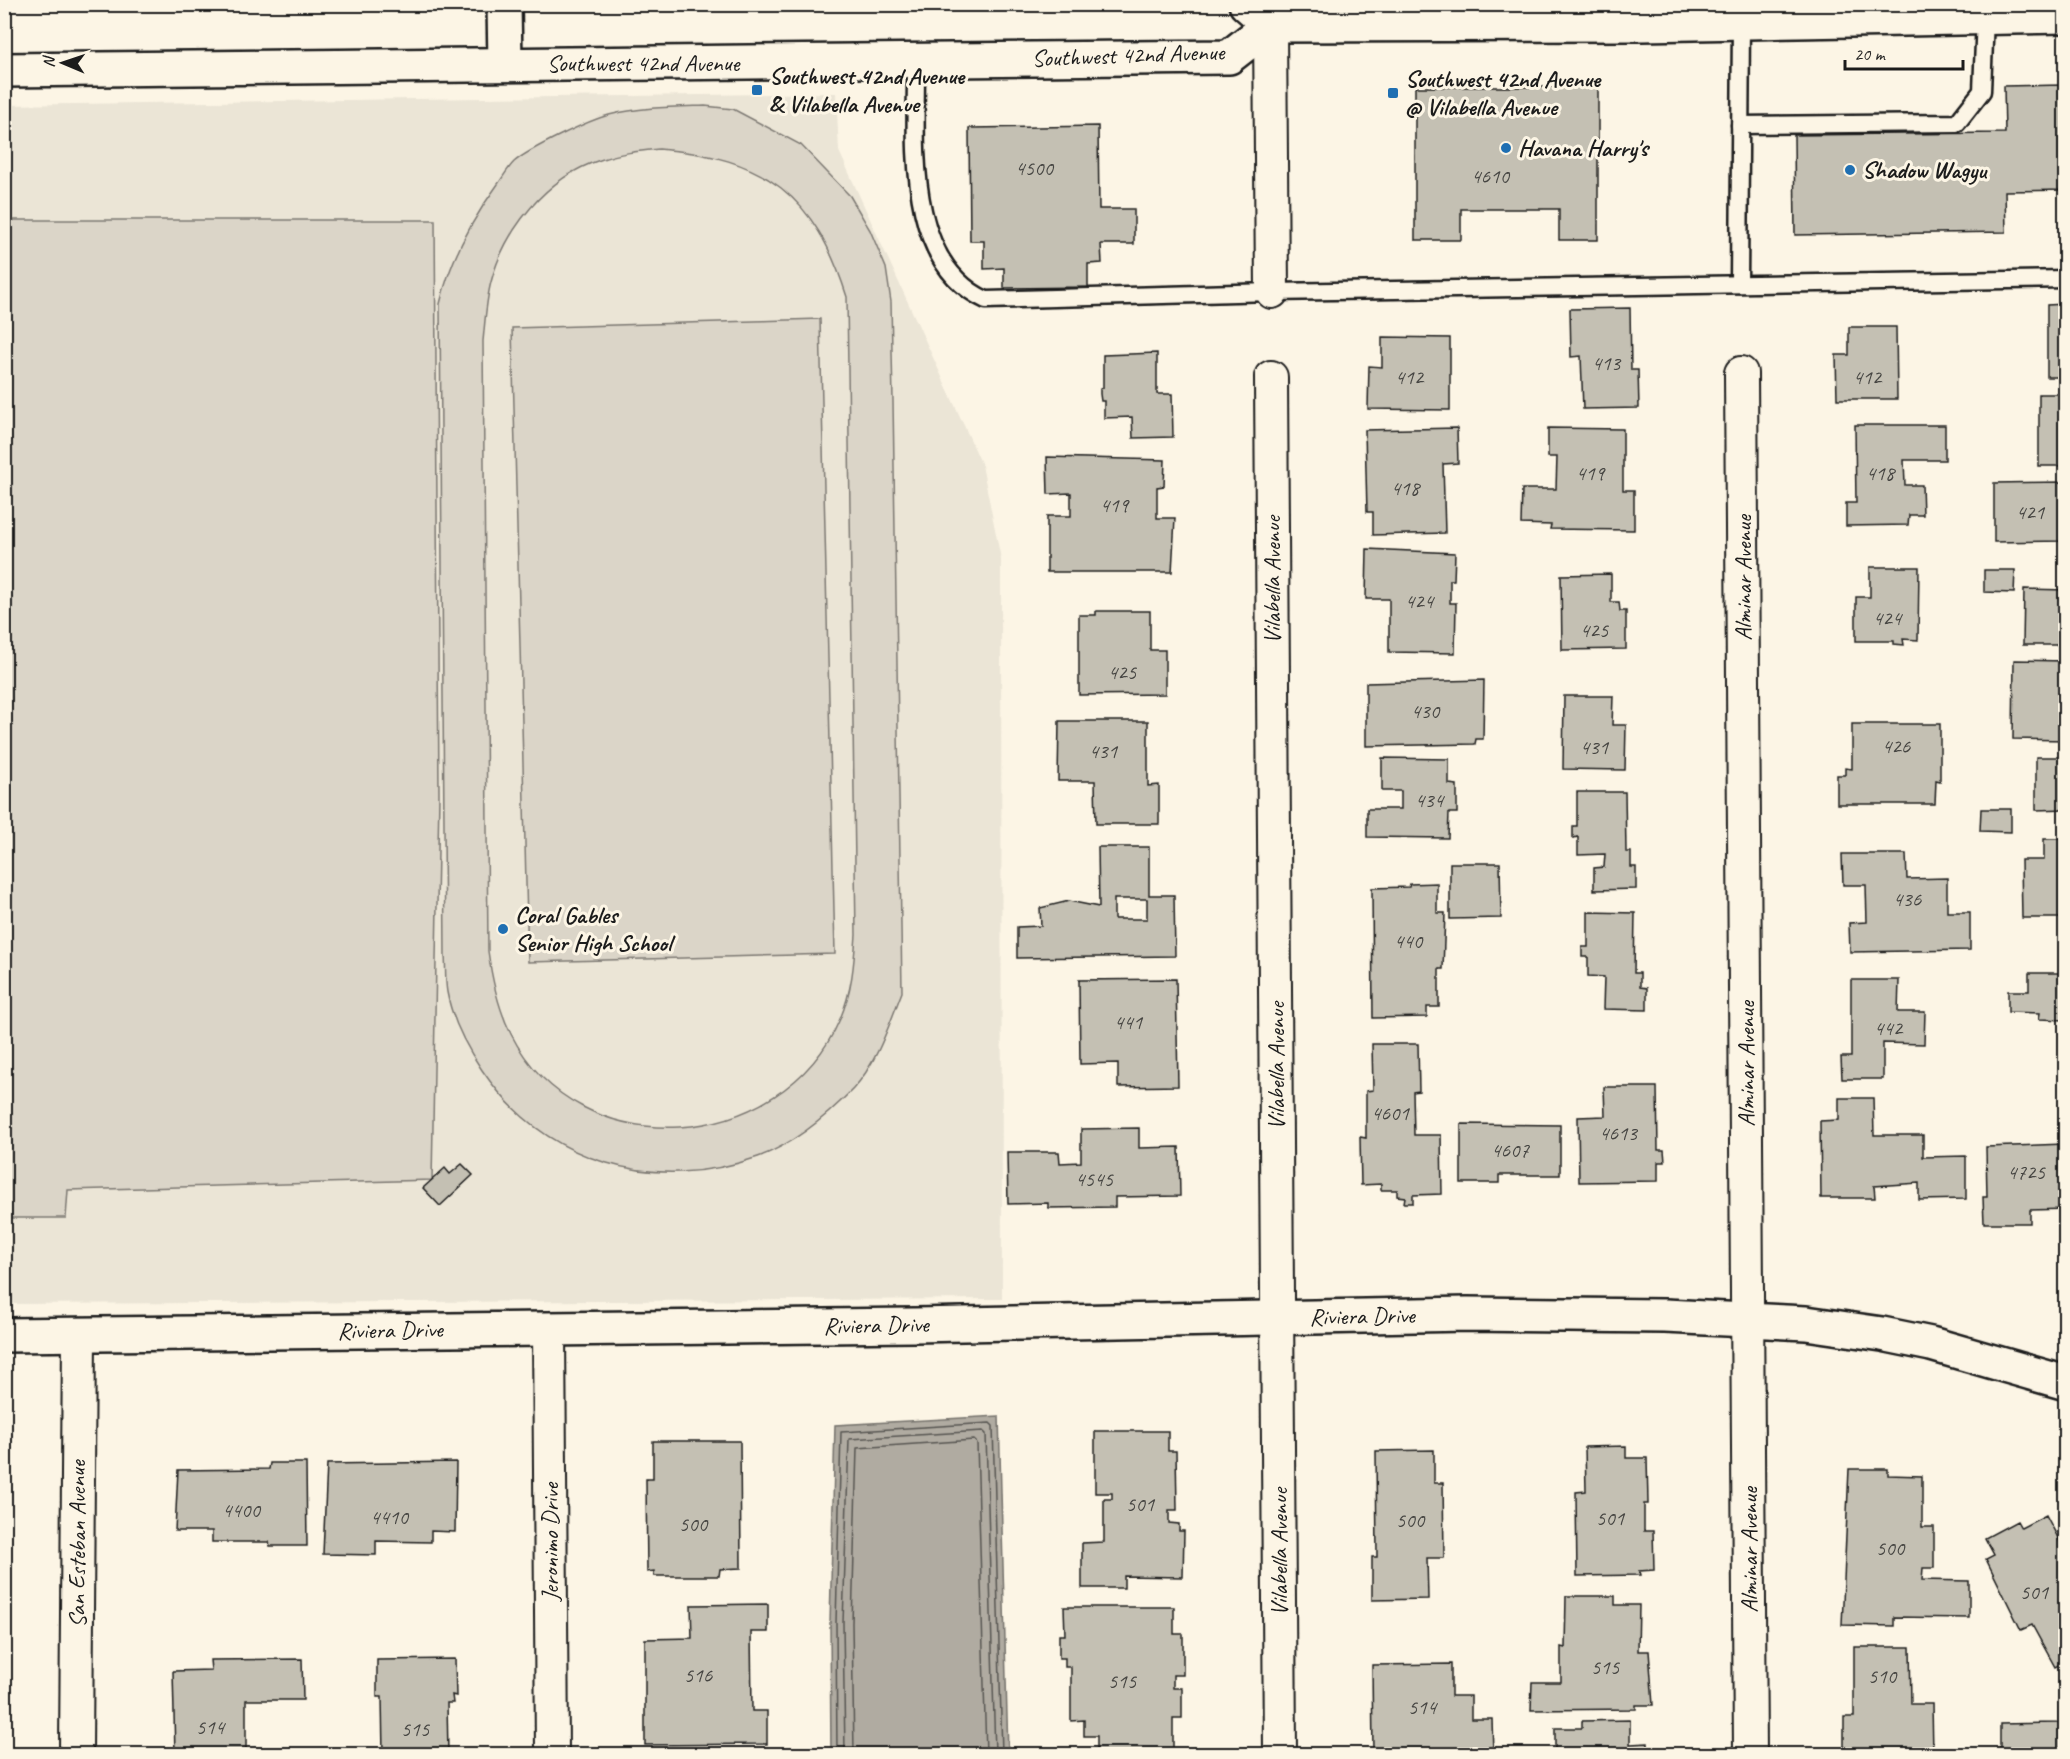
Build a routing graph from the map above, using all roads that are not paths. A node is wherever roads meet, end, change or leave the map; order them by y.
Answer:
1 (504, 4) edge
2 (1258, 15) edge
3 (1758, 16) edge
4 (2066, 16) edge
5 (1984, 17) junction
6 (916, 60) junction
7 (505, 64) junction
8 (4, 70) edge
9 (1740, 125) junction
10 (2066, 279) edge
11 (1739, 284) junction
12 (1272, 292) junction
13 (1741, 373) dead end
14 (1271, 377) dead end
15 (1277, 1317) junction
16 (1747, 1320) junction
17 (549, 1329) junction
18 (79, 1334) junction
19 (4, 1335) edge
20 (2066, 1383) edge
21 (76, 1755) edge
22 (552, 1755) edge
23 (1280, 1755) edge
24 (1750, 1755) edge

1 - 7 main road
2 - 3 main road
2 - 6 main road, Southwest 42nd Avenue
2 - 12 street
3 - 5 main road
3 - 9 lane
4 - 5 main road
5 - 9 lane
6 - 7 main road, Southwest 42nd Avenue
6 - 12 lane
7 - 8 main road, Southwest 42nd Avenue
9 - 11 lane
10 - 11 lane
11 - 12 lane
13 - 16 street, Alminar Avenue
14 - 15 street, Vilabella Avenue
15 - 16 main road, Riviera Drive
15 - 17 main road, Riviera Drive
15 - 23 street, Vilabella Avenue
16 - 20 main road, Riviera Drive
16 - 24 street, Alminar Avenue
17 - 18 main road, Riviera Drive
17 - 22 street, Jeronimo Drive
18 - 19 main road, Riviera Drive
18 - 21 street, San Esteban Avenue

